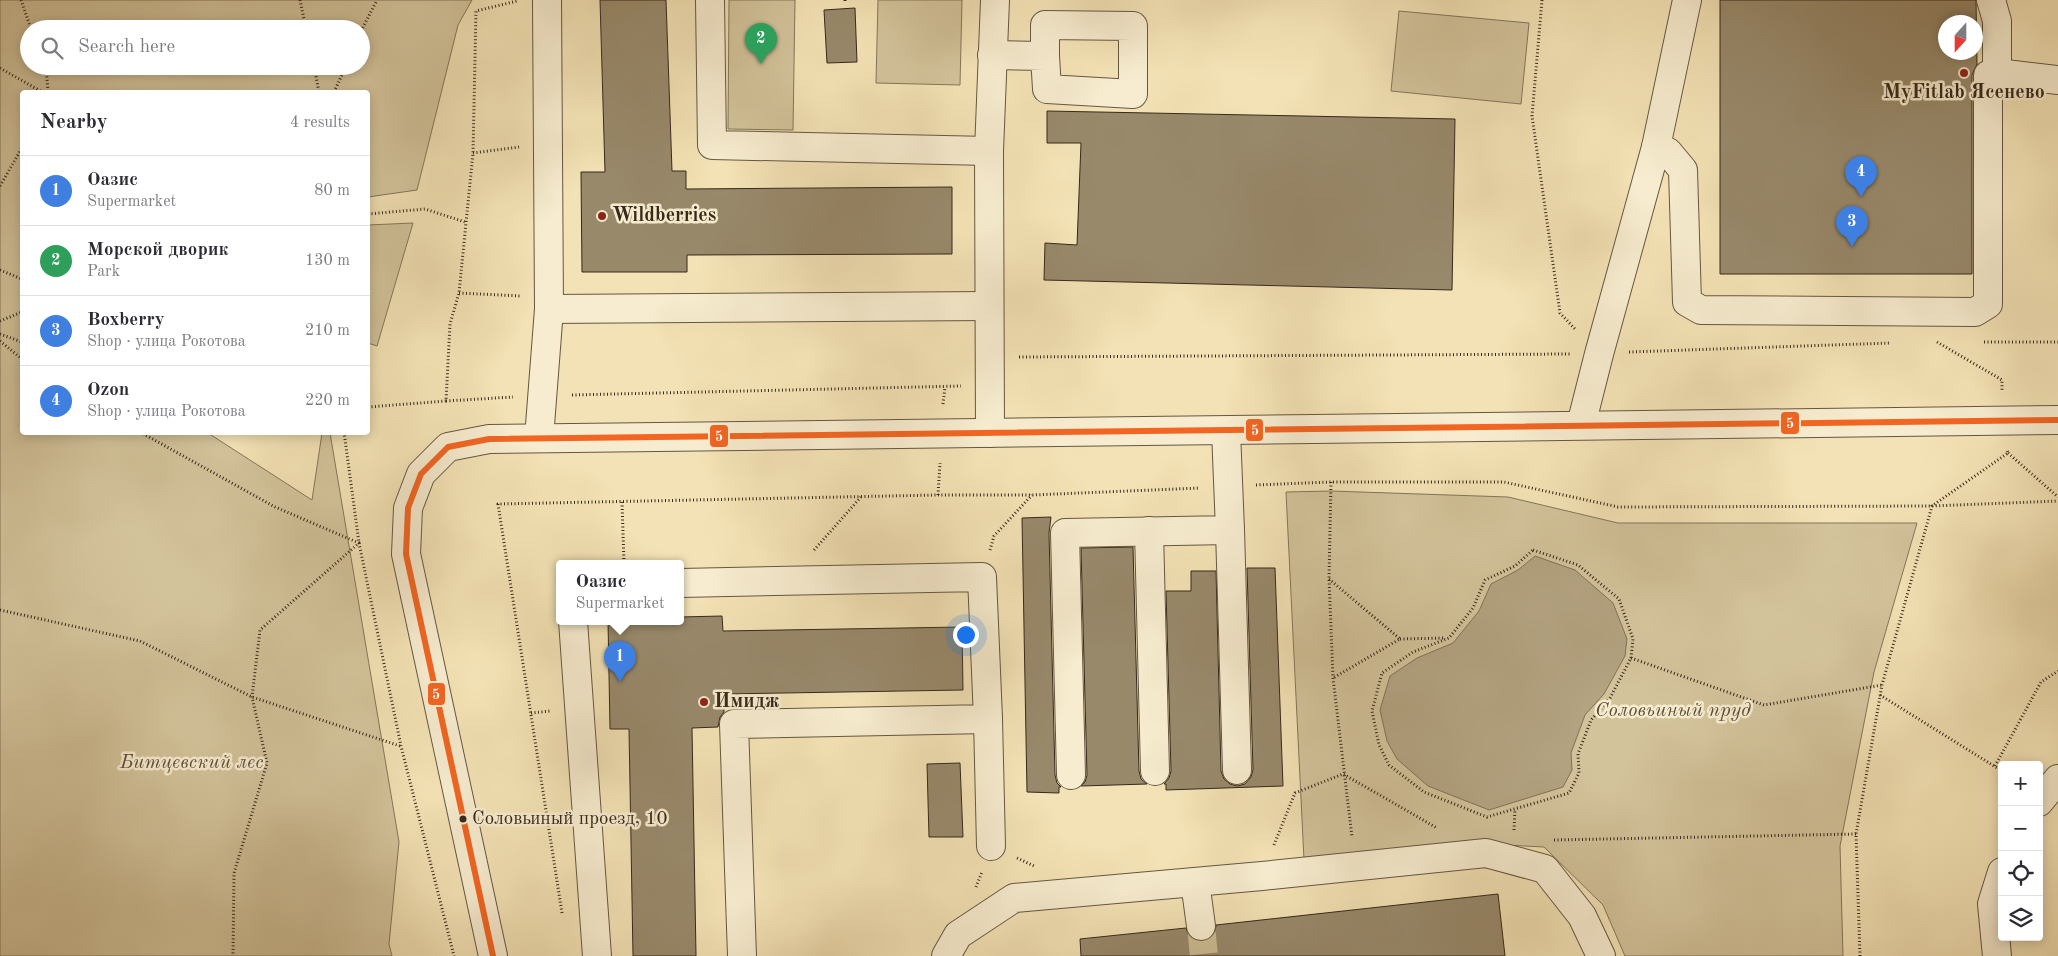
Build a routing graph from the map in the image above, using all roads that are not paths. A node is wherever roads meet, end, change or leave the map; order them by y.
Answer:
1 (547, 0) edge
2 (710, 0) edge
3 (995, 0) edge
4 (1686, 0) edge
5 (1991, 0) edge
6 (992, 55) junction
7 (1045, 56) dead end
8 (1997, 73) junction
9 (2058, 80) edge
10 (1656, 147) junction
11 (989, 151) junction
12 (549, 303) junction
13 (989, 306) junction
14 (2058, 420) edge
15 (1581, 425) junction
16 (1226, 431) junction
17 (990, 433) junction
18 (538, 438) junction
19 (1230, 530) junction
20 (1149, 532) junction
21 (684, 583) edge
22 (573, 625) edge
23 (988, 719) junction
24 (1237, 770) dead end
25 (1155, 771) dead end
26 (1071, 775) dead end
27 (2058, 779) edge
28 (2043, 797) edge
29 (991, 846) dead end
30 (1195, 882) junction
31 (1998, 885) edge
32 (1200, 926) tunnel mouth
33 (493, 956) edge
34 (597, 956) edge
35 (742, 956) edge
36 (946, 956) edge
37 (1601, 956) edge
38 (1997, 956) edge

1 - 12 street
2 - 11 street
3 - 6 street
4 - 10 street
5 - 8 street
6 - 7 street
6 - 11 street
8 - 9 street
8 - 10 street
10 - 15 street
11 - 13 street
12 - 13 street
12 - 18 street
13 - 17 street
14 - 15 street
15 - 16 street
16 - 17 street
16 - 19 street
17 - 18 street
18 - 33 street
19 - 20 street
19 - 24 street
20 - 25 street
20 - 26 street
21 - 23 street
22 - 34 street
23 - 29 street
23 - 35 street
27 - 28 street
30 - 32 street
30 - 36 street
30 - 37 street
31 - 38 street

